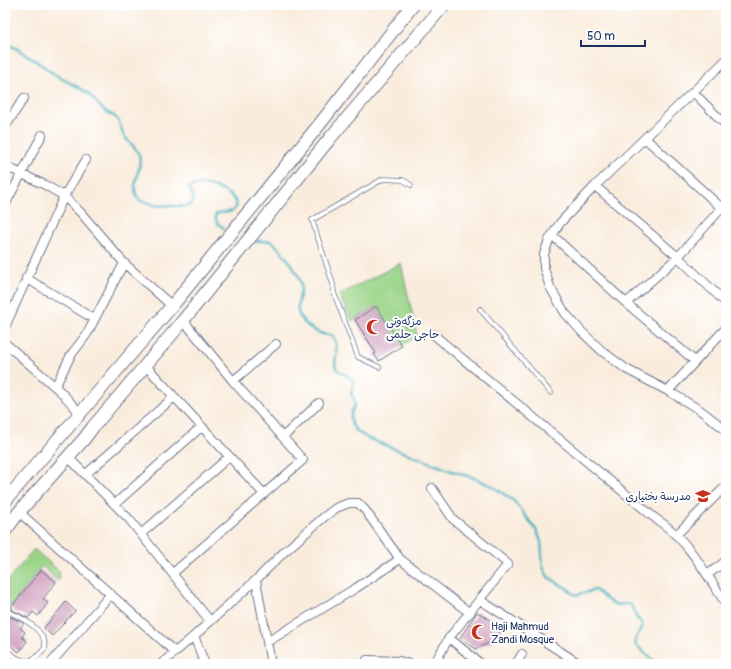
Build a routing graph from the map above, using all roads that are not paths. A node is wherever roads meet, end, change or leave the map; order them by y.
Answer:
1 (413, 5) edge
2 (444, 5) edge
3 (726, 60) edge
4 (693, 92) junction
5 (24, 98) dead end
6 (319, 125) junction
7 (726, 125) edge
8 (5, 127) edge
9 (42, 135) dead end
10 (331, 137) junction
11 (646, 139) junction
12 (86, 160) dead end
13 (5, 166) edge
14 (21, 174) junction
15 (411, 185) dead end
16 (595, 186) junction
17 (64, 196) junction
18 (5, 204) edge
19 (724, 208) edge
20 (552, 235) junction
21 (678, 257) junction
22 (124, 263) junction
23 (26, 278) junction
24 (626, 303) junction
25 (726, 303) edge
26 (172, 306) junction
27 (480, 309) dead end
28 (94, 319) junction
29 (183, 320) junction
30 (5, 327) edge
31 (726, 328) edge
32 (434, 335) dead end
33 (5, 343) edge
34 (276, 344) dead end
35 (695, 361) junction
36 (146, 366) junction
37 (378, 367) dead end
38 (234, 381) junction
39 (55, 387) junction
40 (668, 391) junction
41 (551, 393) dead end
42 (174, 398) junction
43 (319, 403) dead end
44 (79, 412) junction
45 (201, 427) junction
46 (726, 430) edge
47 (283, 437) junction
48 (68, 457) junction
49 (229, 457) junction
50 (86, 474) junction
51 (726, 486) edge
52 (432, 488) dead end
53 (264, 494) junction
54 (5, 501) edge
55 (115, 504) junction
56 (19, 512) junction
57 (5, 531) edge
58 (141, 534) junction
59 (676, 535) junction
60 (400, 559) junction
61 (726, 561) edge
62 (173, 573) junction
63 (707, 575) junction
64 (256, 580) junction
65 (111, 594) junction
66 (480, 600) junction
67 (726, 604) edge
68 (5, 611) edge
69 (470, 613) junction
70 (210, 621) junction
71 (194, 636) junction
72 (449, 638) junction
73 (267, 642) junction
74 (5, 650) edge
75 (175, 652) junction
76 (522, 654) dead end
77 (367, 660) dead end
78 (50, 664) edge
79 (161, 664) edge
80 (205, 664) edge
81 (271, 664) edge
82 (410, 664) edge
83 (434, 664) edge
84 (481, 664) edge
85 (516, 664) edge
86 (580, 664) edge

1 - 6 main road
2 - 10 main road
3 - 4 street
4 - 7 street
4 - 11 street
5 - 8 street
6 - 10 main road
6 - 26 main road
9 - 14 street
10 - 29 main road
11 - 16 street
11 - 19 street
12 - 17 street
13 - 14 street
14 - 17 street
14 - 18 street
15 - 37 lane
16 - 20 street
16 - 21 street
17 - 22 street
17 - 23 street
19 - 21 street
20 - 24 street
20 - 40 street
21 - 24 street
21 - 25 street
22 - 26 street
22 - 28 street
23 - 28 street
23 - 30 street
24 - 35 street
26 - 44 main road
27 - 41 lane
28 - 39 street
29 - 36 main road
29 - 38 street
31 - 35 street
32 - 59 street
33 - 39 street
34 - 38 street
35 - 40 street
36 - 42 street
36 - 48 main road
38 - 47 street
39 - 44 street
40 - 46 street
42 - 45 street
42 - 50 street
43 - 47 street
44 - 54 main road
45 - 49 street
45 - 55 street
47 - 53 street
48 - 50 street
48 - 56 main road
49 - 53 street
49 - 58 street
50 - 55 street
51 - 59 street
52 - 66 street
53 - 62 street
55 - 58 street
56 - 57 main road
56 - 65 street
58 - 62 street
59 - 63 street
60 - 64 street
60 - 69 street
60 - 73 street
61 - 63 street
62 - 70 street
63 - 67 street
64 - 70 street
64 - 73 street
65 - 75 street
65 - 78 street
66 - 69 street
66 - 86 street
68 - 74 lane
69 - 72 street
70 - 71 street
71 - 75 street
71 - 80 street
72 - 83 street
72 - 84 street
73 - 81 street
75 - 79 street
76 - 85 street
77 - 82 street

